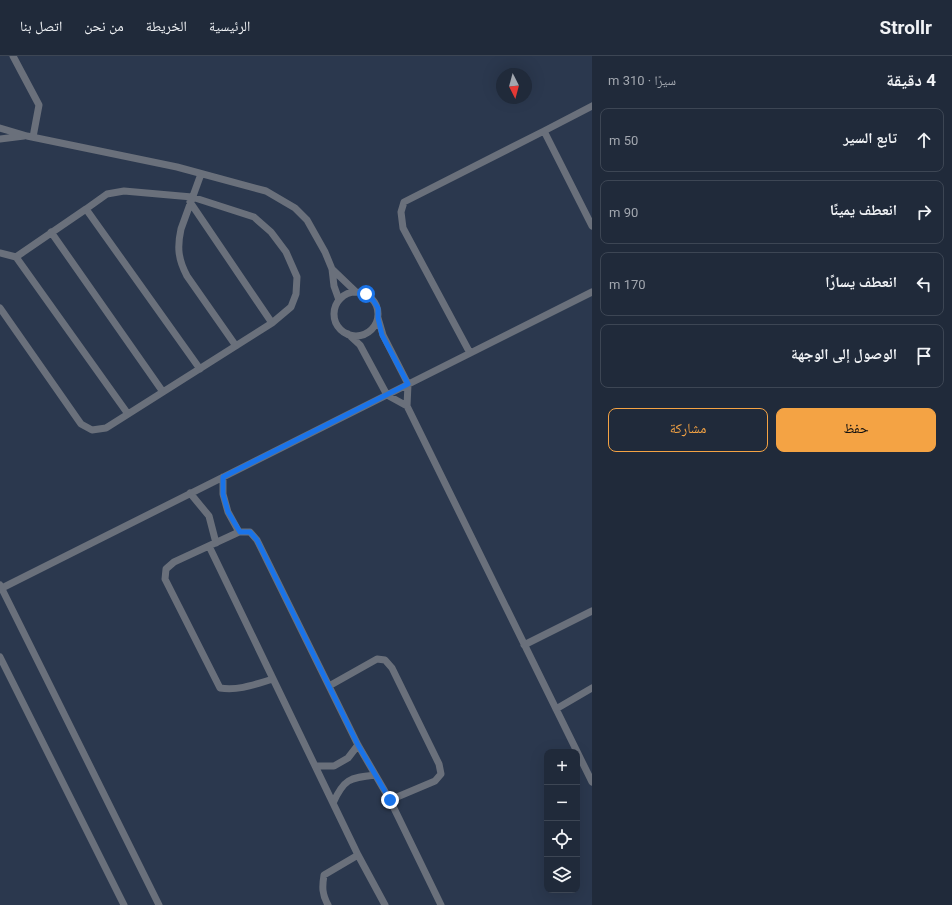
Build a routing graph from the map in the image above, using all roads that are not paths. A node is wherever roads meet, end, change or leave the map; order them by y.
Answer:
1 (13, 56) edge
2 (592, 106) edge
3 (0, 128) edge
4 (544, 131) junction
5 (30, 136) junction
6 (0, 138) edge
7 (201, 174) junction
8 (192, 199) junction
9 (86, 209) junction
10 (592, 226) edge
11 (51, 232) junction
12 (0, 253) edge
13 (16, 257) junction
14 (332, 269) junction
15 (356, 292) junction
16 (592, 292) edge
17 (339, 300) junction
18 (0, 308) edge
19 (378, 318) junction
20 (272, 323) junction
21 (347, 333) junction
22 (236, 346) junction
23 (470, 353) junction
24 (200, 369) junction
25 (408, 384) junction
26 (163, 392) junction
27 (387, 395) junction
28 (407, 406) junction
29 (128, 414) junction
30 (223, 477) junction
31 (190, 493) junction
32 (240, 532) junction
33 (216, 543) junction
34 (209, 546) junction
35 (0, 587) edge
36 (592, 611) edge
37 (524, 645) junction
38 (0, 657) edge
39 (274, 679) junction
40 (329, 686) junction
41 (592, 688) edge
42 (556, 709) junction
43 (358, 745) junction
44 (316, 766) junction
45 (375, 775) junction
46 (592, 782) edge
47 (390, 800) junction
48 (333, 803) junction
49 (358, 856) junction
50 (124, 905) edge
51 (159, 905) edge
52 (328, 905) edge
53 (385, 905) edge
54 (442, 905) edge

1 - 5 lane
2 - 4 lane
3 - 5 lane
4 - 10 lane
4 - 23 lane
5 - 6 lane
5 - 7 lane
7 - 8 lane
7 - 14 lane
8 - 9 lane
8 - 20 lane
8 - 20 lane
8 - 22 lane
9 - 11 lane
9 - 24 lane
11 - 13 lane
11 - 26 lane
12 - 13 lane
13 - 29 lane
14 - 15 lane
14 - 17 lane
15 - 17 lane
15 - 19 lane
16 - 23 lane
17 - 21 lane
18 - 29 lane
19 - 21 lane
19 - 25 lane
20 - 22 lane
21 - 27 lane
22 - 24 lane
23 - 25 lane
24 - 26 lane
25 - 27 lane
25 - 28 lane
26 - 29 lane
27 - 28 lane
27 - 30 lane
28 - 37 lane
30 - 31 lane
30 - 32 lane
31 - 33 lane
31 - 35 lane
32 - 33 lane
32 - 40 lane
33 - 34 lane
34 - 39 lane
34 - 39 lane
35 - 51 lane
36 - 37 lane
37 - 42 lane
38 - 50 lane
39 - 44 lane
40 - 43 lane
40 - 47 lane
41 - 42 lane
42 - 46 lane
43 - 44 lane
43 - 45 lane
44 - 48 lane
45 - 47 lane
45 - 48 lane
47 - 54 lane
48 - 49 lane
49 - 52 lane
49 - 53 lane

